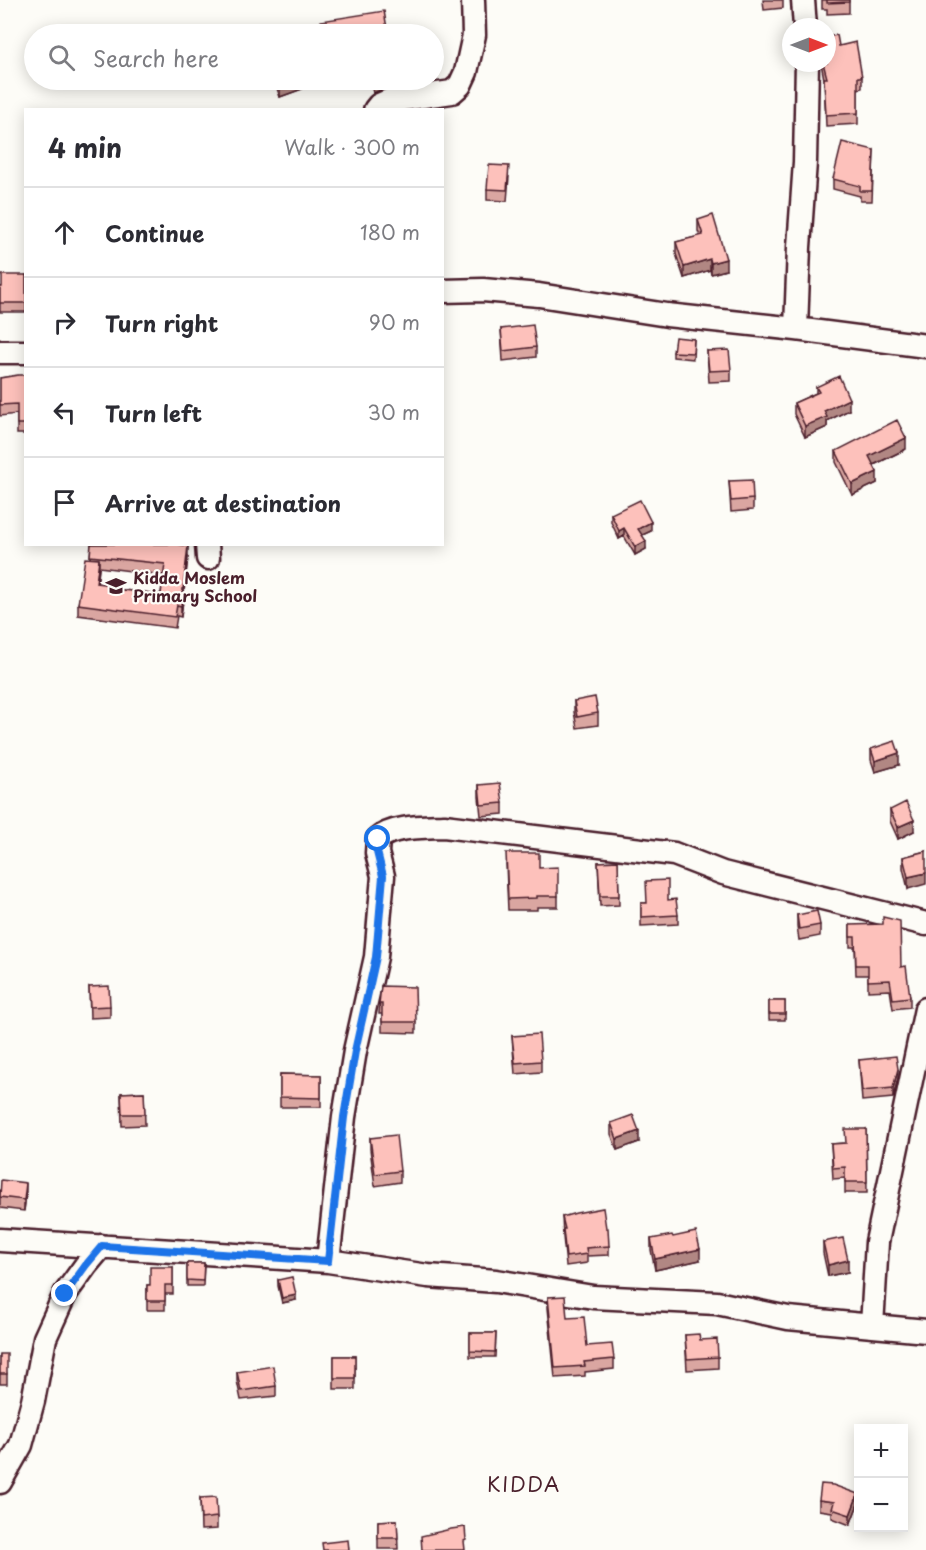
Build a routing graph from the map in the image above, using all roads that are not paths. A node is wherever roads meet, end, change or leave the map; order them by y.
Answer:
1 (473, 0) edge
2 (803, 0) edge
3 (804, 18) edge
4 (807, 72) edge
5 (377, 108) edge
6 (444, 291) edge
7 (796, 329) junction
8 (926, 346) edge
9 (0, 352) edge
10 (24, 352) edge
11 (926, 924) edge
12 (926, 1009) edge
13 (0, 1240) edge
14 (102, 1246) junction
15 (328, 1261) junction
16 (873, 1326) junction
17 (926, 1331) edge
18 (0, 1482) edge

1 - 5 street
2 - 3 street
4 - 7 street
6 - 7 street
7 - 8 street
9 - 10 street
11 - 15 street
12 - 16 street
13 - 14 street
14 - 15 street
14 - 18 street
15 - 16 street
16 - 17 street

